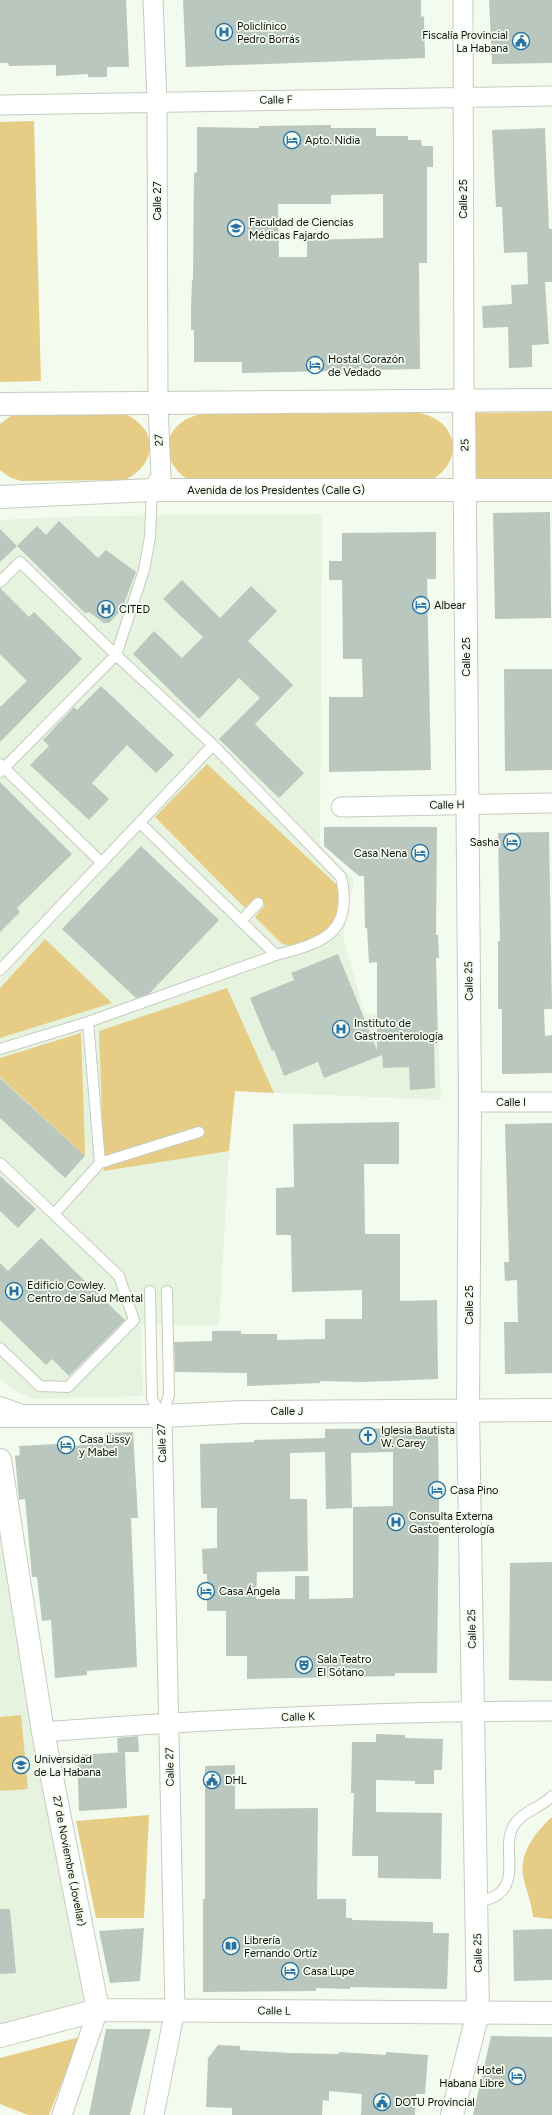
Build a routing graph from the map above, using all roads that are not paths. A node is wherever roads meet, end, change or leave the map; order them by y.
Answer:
1 (153, 0) edge
2 (463, 0) edge
3 (552, 96) edge
4 (462, 97) junction
5 (157, 102) junction
6 (0, 105) edge
7 (464, 399) junction
8 (552, 400) edge
9 (158, 403) junction
10 (0, 404) edge
11 (161, 486) junction
12 (552, 490) edge
13 (465, 492) junction
14 (0, 497) edge
15 (0, 582) edge
16 (116, 655) junction
17 (213, 746) junction
18 (1, 768) edge
19 (552, 803) edge
20 (467, 805) junction
21 (341, 807) dead end
22 (140, 823) junction
23 (102, 863) junction
24 (258, 902) dead end
25 (241, 921) junction
26 (276, 955) junction
27 (0, 970) edge
28 (88, 1022) junction
29 (0, 1049) edge
30 (470, 1102) junction
31 (552, 1102) edge
32 (199, 1132) dead end
33 (0, 1163) edge
34 (100, 1163) junction
35 (54, 1214) junction
36 (168, 1290) dead end
37 (150, 1292) dead end
38 (0, 1348) edge
39 (0, 1408) edge
40 (552, 1410) edge
41 (468, 1411) junction
42 (0, 1416) edge
43 (22, 1416) junction
44 (162, 1416) junction
45 (0, 1460) edge
46 (473, 1711) junction
47 (552, 1711) edge
48 (169, 1722) junction
49 (43, 1732) junction
50 (552, 1796) edge
51 (477, 1903) junction
52 (98, 2010) junction
53 (175, 2010) junction
54 (478, 2013) junction
55 (552, 2013) edge
56 (0, 2036) edge
57 (62, 2115) edge
58 (154, 2115) edge
59 (452, 2115) edge

1 - 5 street, Calle 27
2 - 4 street, Calle 25
3 - 4 street, Calle F
4 - 5 street, Calle F
4 - 7 street, Calle 25
5 - 6 street, Calle F
5 - 9 street, Calle 27
7 - 8 street
7 - 9 street
7 - 13 street, 25
9 - 10 street
9 - 11 street, 27
11 - 13 street, Avenida de los Presidentes (Calle G)
11 - 14 street, Avenida de los Presidentes (Calle G)
11 - 16 lane
12 - 13 street, Avenida de los Presidentes (Calle G)
13 - 20 street, Calle 25
15 - 16 lane
16 - 17 lane
16 - 18 lane
17 - 22 lane
17 - 26 lane
18 - 23 lane
19 - 20 street, Calle H
20 - 21 street, Calle H
20 - 30 street, Calle 25
22 - 23 lane
22 - 25 lane
23 - 27 lane
24 - 25 lane
25 - 26 lane
26 - 28 lane
28 - 29 lane
28 - 34 lane
30 - 31 street, Calle I
30 - 41 street, Calle 25
32 - 34 lane
33 - 35 lane
34 - 35 lane
35 - 38 lane
36 - 44 lane, Calle 27
37 - 44 lane, Calle 27
39 - 43 street
40 - 41 street, Calle J
41 - 44 street, Calle J
41 - 46 street, Calle 25
42 - 43 street, Calle J
43 - 44 street, Calle J
44 - 48 street, Calle 27
45 - 49 street, 27 de Noviembre (Jovellar)
46 - 47 street, Calle K
46 - 48 street, Calle K
46 - 51 street, Calle 25
48 - 49 street, Calle K
48 - 53 street, Calle 27
49 - 52 street, 27 de Noviembre (Jovellar)
50 - 51 lane
51 - 54 street, Calle 25
52 - 53 street, Calle L
52 - 56 street, Calle L
52 - 57 street
53 - 54 street, Calle L
53 - 58 street, Calle 27
54 - 55 street, Calle L
54 - 59 street, Calle 25

